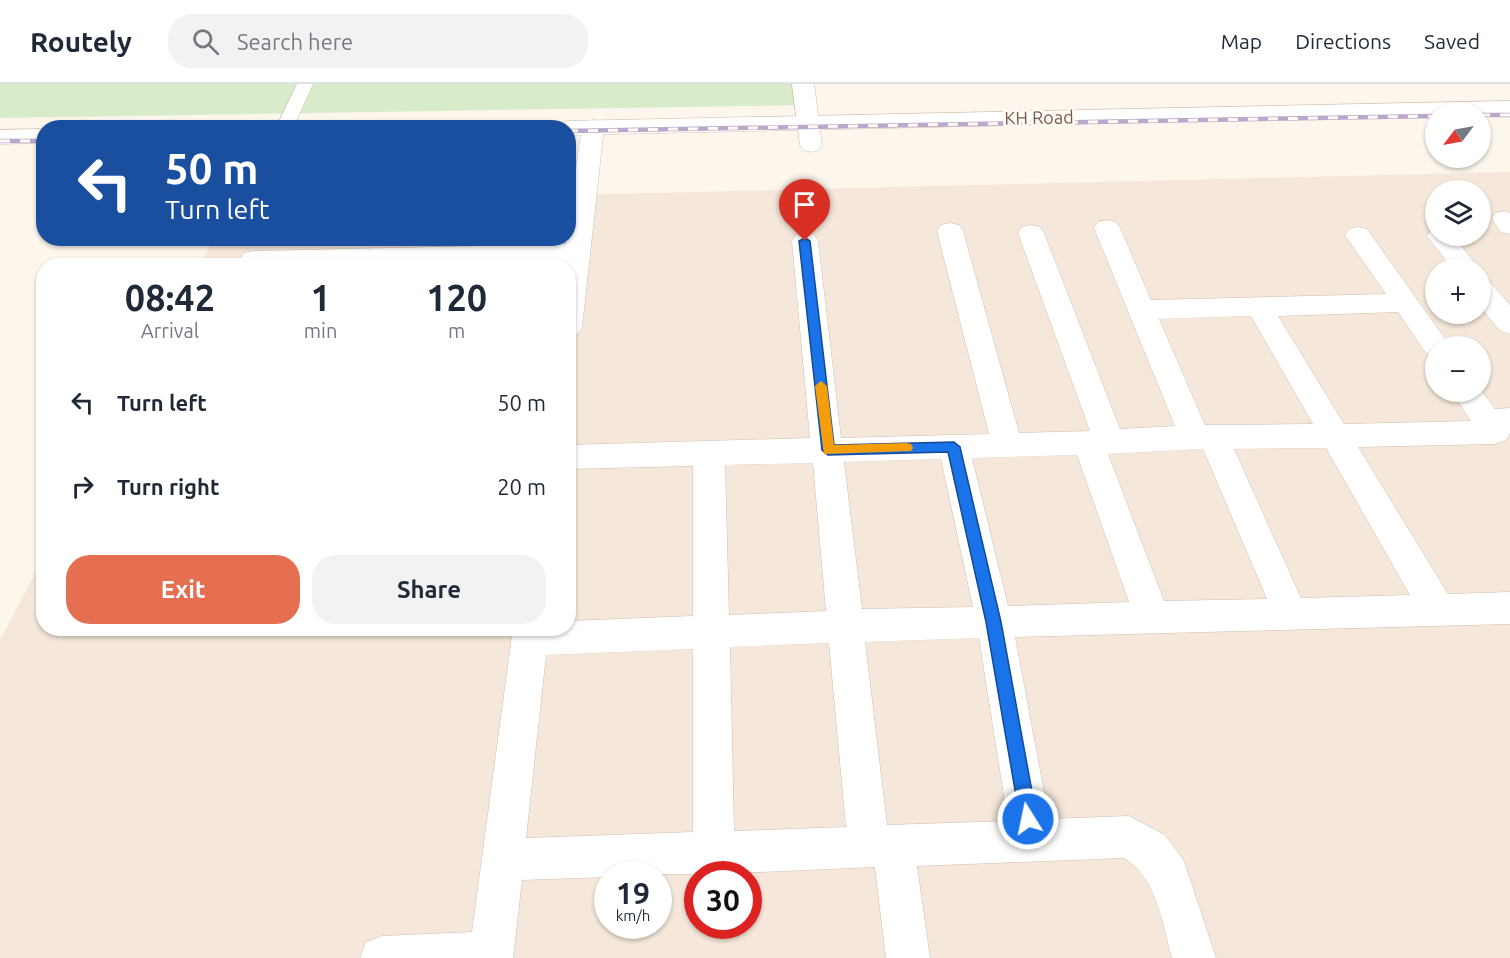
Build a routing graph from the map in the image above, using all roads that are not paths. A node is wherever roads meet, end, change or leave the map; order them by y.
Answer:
1 (305, 84) edge
2 (803, 84) edge
3 (1510, 108) edge
4 (288, 120) edge
5 (810, 134) junction
6 (36, 136) edge
7 (0, 137) edge
8 (580, 138) edge
9 (835, 144) dead end
10 (788, 145) dead end
11 (753, 146) dead end
12 (36, 157) edge
13 (0, 158) edge
14 (1107, 228) dead end
15 (950, 231) dead end
16 (1031, 233) dead end
17 (1358, 235) dead end
18 (805, 241) dead end
19 (1449, 246) edge
20 (578, 252) junction
21 (299, 258) edge
22 (1458, 258) edge
23 (576, 267) edge
24 (1491, 301) edge
25 (1406, 303) junction
26 (1259, 307) junction
27 (1143, 310) junction
28 (1510, 324) edge
29 (1429, 336) edge
30 (1476, 402) edge
31 (1501, 431) edge
32 (1334, 436) junction
33 (1204, 437) junction
34 (1099, 443) junction
35 (1007, 445) junction
36 (954, 447) junction
37 (828, 450) junction
38 (709, 453) junction
39 (576, 457) edge
40 (1510, 608) edge
41 (1438, 610) junction
42 (1291, 614) junction
43 (1152, 618) junction
44 (994, 622) junction
45 (845, 626) junction
46 (712, 633) junction
47 (576, 634) edge
48 (530, 636) edge
49 (1032, 841) junction
50 (881, 847) junction
51 (714, 853) junction
52 (503, 860) junction
53 (491, 956) edge
54 (382, 958) edge
55 (908, 958) edge
56 (1194, 958) edge

1 - 4 lane
2 - 5 street
3 - 5 street, KH Road
5 - 8 street, KH Road
5 - 9 street, KH Road
5 - 10 street, KH Road
6 - 7 street
8 - 11 street
8 - 20 street
12 - 13 street
14 - 27 street
15 - 35 street
16 - 34 street
17 - 25 street
18 - 37 street
19 - 22 street
20 - 21 street
20 - 23 street
24 - 28 street
25 - 26 street
25 - 29 street
26 - 27 street
26 - 32 street
27 - 33 street
30 - 31 street
31 - 32 street
32 - 33 street
32 - 41 street
33 - 34 street
33 - 42 street
34 - 35 street
34 - 43 street
35 - 36 street
36 - 37 street
36 - 44 street
37 - 38 street
37 - 45 street
38 - 39 street
38 - 46 street
40 - 41 street
41 - 42 street
42 - 43 street
43 - 44 street
44 - 45 street
44 - 49 street
45 - 46 street
45 - 50 street
46 - 47 street
46 - 51 street
48 - 52 street
49 - 50 street
49 - 56 street
50 - 51 street
50 - 55 street
51 - 52 street
52 - 53 street
53 - 54 street

